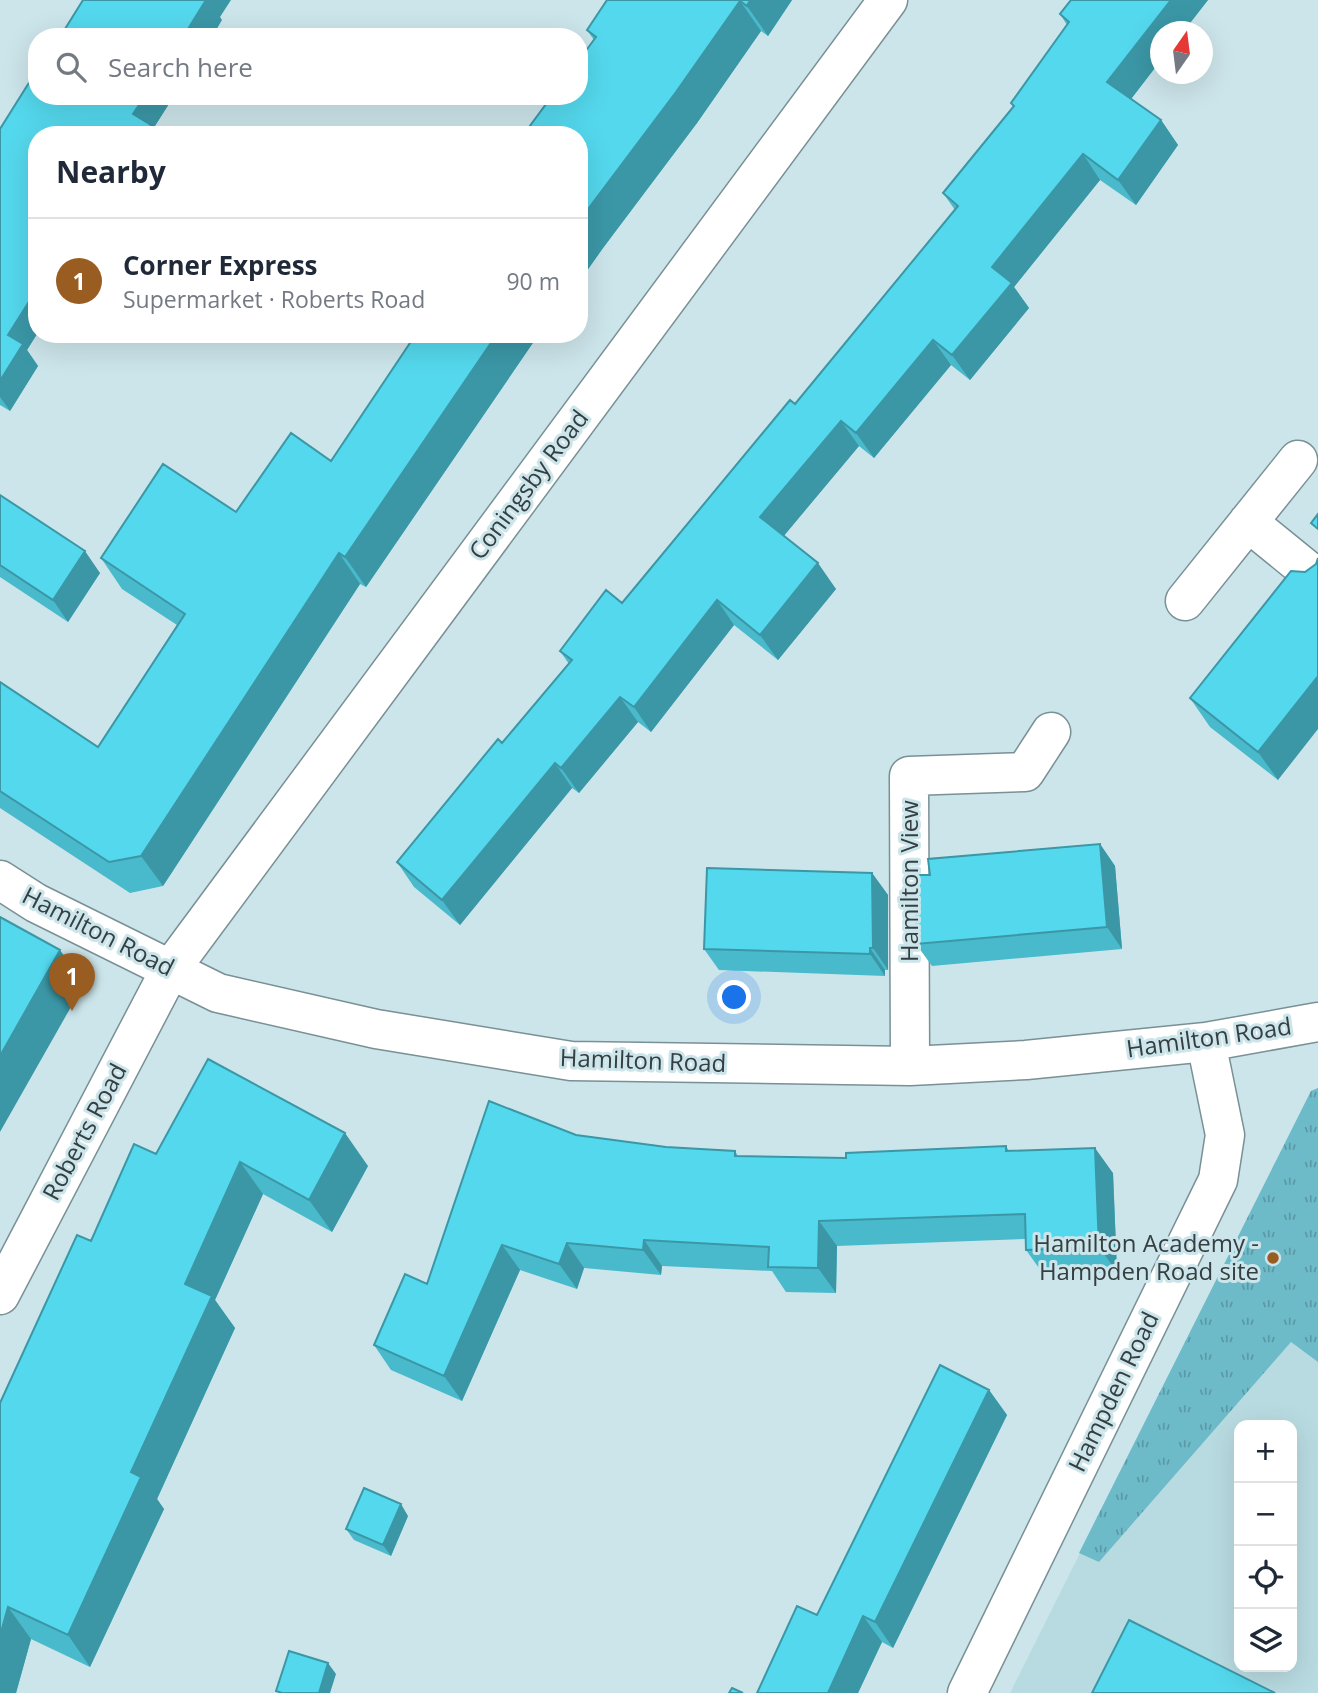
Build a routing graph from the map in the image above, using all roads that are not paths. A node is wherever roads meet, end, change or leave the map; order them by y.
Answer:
1 (888, 0) edge
2 (1298, 460) dead end
3 (1248, 522) junction
4 (1318, 579) edge
5 (1185, 601) dead end
6 (1051, 732) dead end
7 (0, 880) edge
8 (170, 970) junction
9 (1318, 1022) edge
10 (1206, 1042) junction
11 (910, 1066) junction
12 (0, 1295) edge
13 (967, 1693) edge

1 - 8 street, Coningsby Road
2 - 3 street
3 - 4 street
3 - 5 street
6 - 11 street, Hamilton View
7 - 8 street, Hamilton Road
8 - 11 street, Hamilton Road
8 - 12 street, Roberts Road
9 - 10 street, Hamilton Road
10 - 11 street, Hamilton Road
10 - 13 street, Hampden Road

